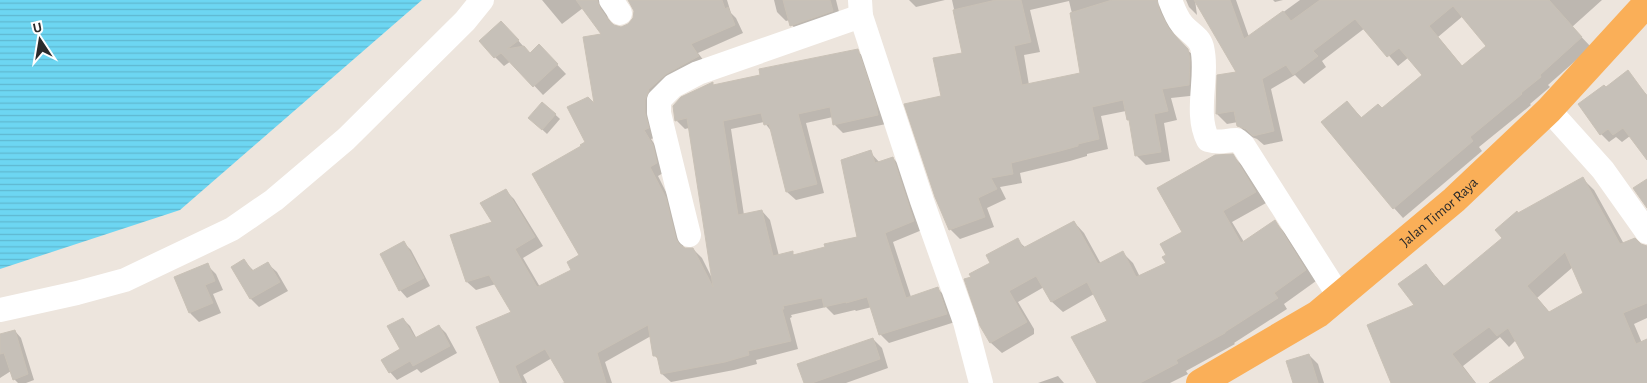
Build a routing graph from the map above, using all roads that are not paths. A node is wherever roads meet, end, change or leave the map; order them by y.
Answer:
1 (482, 0) edge
2 (1170, 0) edge
3 (1647, 3) edge
4 (861, 8) edge
5 (1549, 110) junction
6 (1647, 232) edge
7 (688, 235) dead end
8 (1339, 296) junction
9 (0, 310) edge
10 (981, 383) edge
11 (1200, 383) edge

1 - 9 street
2 - 8 street
3 - 5 highway, Jalan Timor Raya
4 - 7 street
4 - 10 street
5 - 6 street
5 - 8 highway, Jalan Timor Raya
8 - 11 highway, Jalan Timor Raya

